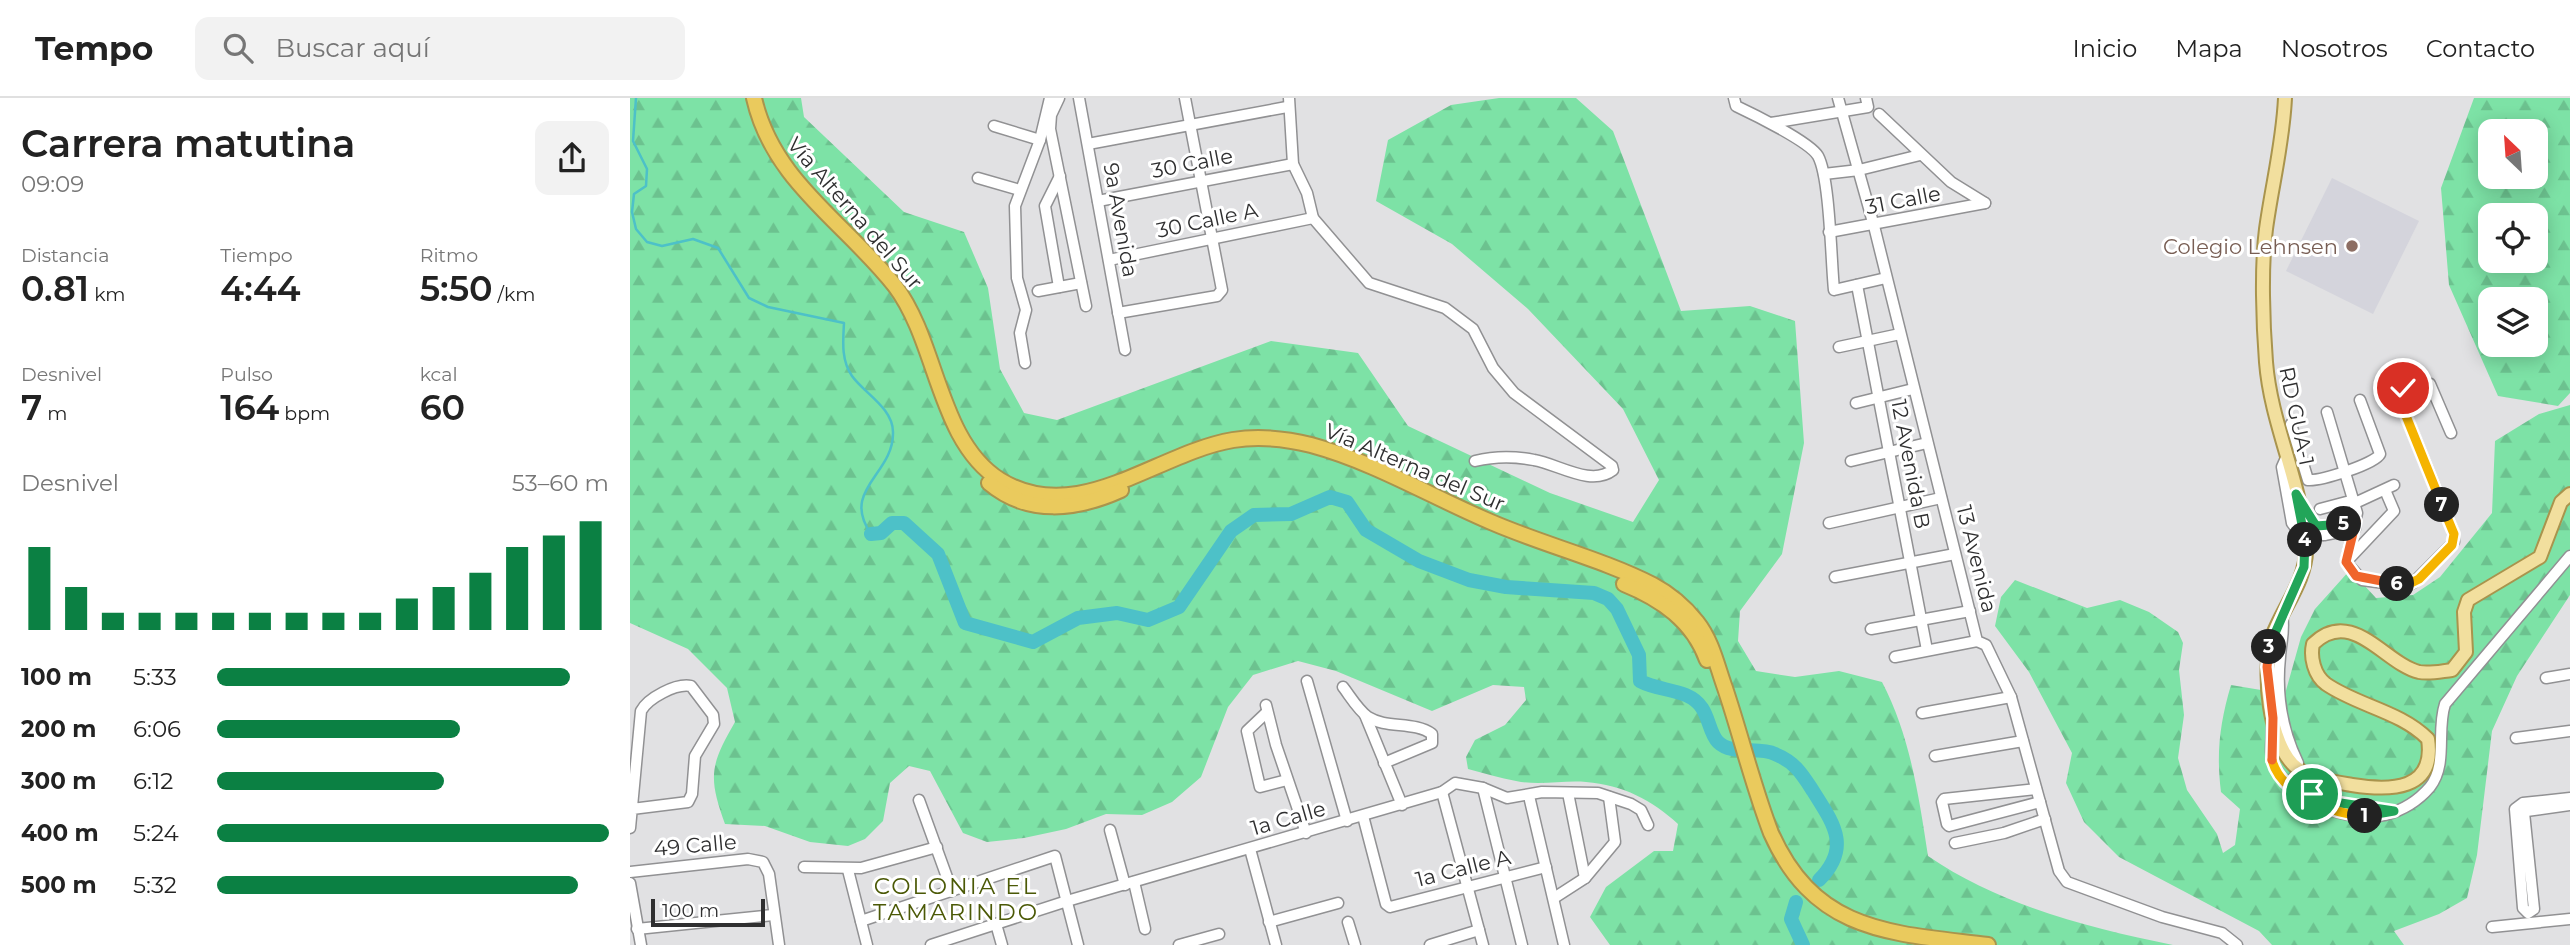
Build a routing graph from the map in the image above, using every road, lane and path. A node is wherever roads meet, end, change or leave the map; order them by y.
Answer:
1 (745, 98) edge
2 (754, 98) edge
3 (1050, 98) edge
4 (1059, 98) edge
5 (1079, 98) edge
6 (1185, 98) edge
7 (1734, 98) edge
8 (1838, 98) edge
9 (2285, 98) edge
10 (1867, 102) edge
11 (1288, 103) edge
12 (1843, 113) junction
13 (1879, 114) dead end
14 (1771, 123) junction
15 (1190, 125) junction
16 (994, 126) dead end
17 (1040, 140) junction
18 (1088, 144) junction
19 (1920, 155) junction
20 (1293, 164) junction
21 (1859, 170) junction
22 (1824, 174) junction
23 (1060, 176) junction
24 (978, 178) dead end
25 (1201, 181) junction
26 (1020, 190) junction
27 (1098, 201) junction
28 (1313, 218) junction
29 (1874, 226) junction
30 (1829, 232) junction
31 (840, 233) junction
32 (1212, 238) junction
33 (1109, 260) junction
34 (1886, 278) junction
35 (1081, 283) junction
36 (1857, 285) junction
37 (1059, 287) junction
38 (1038, 291) dead end
39 (1086, 306) dead end
40 (1118, 313) junction
41 (1900, 334) junction
42 (1867, 341) junction
43 (1839, 347) dead end
44 (1125, 350) dead end
45 (1025, 363) dead end
46 (1913, 389) junction
47 (1878, 397) junction
48 (2360, 400) dead end
49 (1856, 403) dead end
50 (2327, 412) dead end
51 (2291, 424) dead end
52 (2451, 433) dead end
53 (1927, 443) junction
54 (1890, 452) junction
55 (2286, 458) junction
56 (1475, 461) dead end
57 (1851, 461) dead end
58 (2344, 471) junction
59 (2296, 494) junction
60 (2570, 494) edge
61 (1941, 498) junction
62 (2355, 501) junction
63 (1901, 507) junction
64 (2320, 509) dead end
65 (1829, 523) dead end
66 (2356, 525) junction
67 (1955, 554) junction
68 (2570, 556) edge
69 (2346, 562) junction
70 (1910, 564) junction
71 (1835, 576) dead end
72 (1970, 611) junction
73 (2282, 614) junction
74 (1921, 620) junction
75 (1871, 629) dead end
76 (1978, 641) junction
77 (1927, 650) junction
78 (1895, 657) dead end
79 (2570, 674) edge
80 (2546, 678) dead end
81 (1307, 681) dead end
82 (1343, 687) dead end
83 (2011, 696) junction
84 (1922, 713) dead end
85 (1366, 715) junction
86 (2273, 718) junction
87 (2570, 731) edge
88 (2516, 738) dead end
89 (2023, 741) junction
90 (1935, 755) dead end
91 (1384, 762) junction
92 (2294, 762) junction
93 (2280, 775) junction
94 (2294, 778) dead end
95 (1287, 780) junction
96 (1483, 788) junction
97 (2036, 789) junction
98 (1442, 792) junction
99 (1568, 793) junction
100 (1529, 796) junction
101 (1609, 797) junction
102 (2570, 798) edge
103 (919, 800) dead end
104 (2040, 802) junction
105 (1402, 804) junction
106 (2570, 806) edge
107 (632, 809) junction
108 (2521, 809) junction
109 (2394, 811) junction
110 (1363, 816) junction
111 (2045, 819) junction
112 (1347, 821) junction
113 (1648, 825) dead end
114 (630, 828) edge
115 (1110, 830) dead end
116 (1307, 832) junction
117 (1955, 843) dead end
118 (937, 847) junction
119 (1250, 849) junction
120 (804, 867) dead end
121 (1546, 867) junction
122 (848, 870) junction
123 (630, 872) edge
124 (1505, 877) junction
125 (1585, 878) junction
126 (630, 883) edge
127 (1129, 883) junction
128 (1468, 888) junction
129 (951, 891) junction
130 (1553, 898) junction
131 (1067, 901) junction
132 (1338, 903) dead end
133 (1830, 913) junction
134 (774, 915) junction
135 (2570, 919) edge
136 (861, 922) junction
137 (1269, 922) junction
138 (1348, 922) dead end
139 (996, 924) junction
140 (2492, 927) dead end
141 (638, 929) junction
142 (1145, 929) dead end
143 (1479, 930) junction
144 (1219, 934) dead end
145 (947, 942) edge
146 (641, 945) edge
147 (779, 945) edge
148 (867, 945) edge
149 (931, 945) edge
150 (1002, 945) edge
151 (1078, 945) edge
152 (1179, 945) edge
153 (1276, 945) edge
154 (1355, 945) edge
155 (1430, 945) edge
156 (1483, 945) edge
157 (1522, 945) edge
158 (1564, 945) edge
159 (1913, 945) edge
160 (1988, 945) edge
161 (2237, 945) edge

1 - 31 highway, Vía Alterna del Sur
2 - 31 highway, Vía Alterna del Sur
3 - 17 street
4 - 23 street
5 - 18 street, 9a Avenida
6 - 15 street
7 - 14 street
8 - 12 street, 13 Avenida
9 - 55 main road, RD GUA-1
10 - 12 street
11 - 15 street
11 - 20 street
12 - 14 street
12 - 21 street, 13 Avenida
13 - 19 street
14 - 22 street
15 - 18 street
15 - 25 street
16 - 17 street
17 - 26 street
18 - 27 street, 9a Avenida
19 - 21 street
19 - 29 street, 31 Calle
20 - 25 street, 30 Calle
20 - 28 street
21 - 22 street
21 - 29 street, 13 Avenida
22 - 30 street
23 - 35 street
23 - 37 street
24 - 26 street
25 - 27 street, 30 Calle
25 - 32 street
26 - 45 street
27 - 33 street, 9a Avenida
28 - 32 street, 30 Calle A
28 - 56 street
29 - 30 street, 31 Calle
29 - 34 street, 13 Avenida
30 - 36 street
31 - 133 highway, Vía Alterna del Sur
32 - 33 street, 30 Calle A
32 - 40 street
33 - 40 street, 9a Avenida
34 - 36 street
34 - 41 street, 13 Avenida
35 - 37 street
35 - 39 street
36 - 42 street, 12 Avenida B
37 - 38 street
40 - 44 street, 9a Avenida
41 - 42 street
41 - 46 street, 13 Avenida
42 - 43 street
42 - 47 street, 12 Avenida B
46 - 47 street
46 - 53 street, 13 Avenida
47 - 49 street
47 - 54 street, 12 Avenida B
48 - 58 street
50 - 58 street
51 - 58 street
52 - 69 street
53 - 54 street
53 - 61 street, 13 Avenida
54 - 57 street
54 - 63 street, 12 Avenida B
55 - 59 main road, RD GUA-1
55 - 66 street, bridge
58 - 62 street
59 - 66 street
59 - 73 main road, RD GUA-1
60 - 92 main road
61 - 63 street
61 - 67 street, 13 Avenida
62 - 64 street
62 - 66 street
62 - 69 street
63 - 65 street
63 - 70 street, 12 Avenida B
66 - 69 street
67 - 70 street
67 - 72 street, 13 Avenida
68 - 109 street
70 - 71 street
70 - 74 street, 12 Avenida B
72 - 74 street
72 - 76 street, 13 Avenida
73 - 86 main road, RD GUA-1
73 - 92 street
74 - 75 street
74 - 77 street, 12 Avenida B
76 - 77 street
76 - 83 street, 13 Avenida
77 - 78 street
79 - 80 street
81 - 112 street
82 - 85 street
83 - 84 street
83 - 89 street, 13 Avenida
85 - 91 street
85 - 91 street
86 - 92 main road, RD GUA-1
86 - 93 street
87 - 88 street
89 - 90 street
89 - 97 street, 13 Avenida
91 - 105 street
92 - 93 street
93 - 109 street
94 - 109 street
95 - 95 street
95 - 116 street
96 - 98 street, 1a Calle
96 - 100 street, 1a Calle
96 - 124 street
97 - 104 street, 13 Avenida
97 - 104 street
98 - 105 street, 1a Calle
98 - 128 street
99 - 100 street, 1a Calle
99 - 101 street, 1a Calle
99 - 125 street
100 - 121 street
101 - 113 street, 1a Calle
101 - 125 street
102 - 108 street
103 - 118 street
104 - 111 street, 13 Avenida
105 - 110 street, 1a Calle
106 - 108 street
107 - 107 street
107 - 114 street
108 - 108 street
110 - 112 street, 1a Calle
110 - 128 street, 1a Calle A
111 - 117 street
111 - 161 street, 13 Avenida
112 - 116 street, 1a Calle
115 - 127 street
116 - 119 street, 1a Calle
118 - 122 street
118 - 129 street
119 - 127 street, 1a Calle
119 - 137 street
120 - 122 street
121 - 124 street, 1a Calle A
121 - 130 street
122 - 136 street
123 - 134 street, 49 Calle
124 - 128 street, 1a Calle A
124 - 157 street
125 - 130 street
126 - 141 street
127 - 131 street, 1a Calle
127 - 142 street
128 - 143 street
129 - 131 street
129 - 136 street
130 - 158 street
131 - 139 street, 1a Calle
131 - 151 street
132 - 137 street
133 - 159 highway, Vía Alterna del Sur
133 - 160 highway, Vía Alterna del Sur
134 - 141 street
134 - 147 street
135 - 140 street
136 - 148 street
137 - 153 street
138 - 154 street
139 - 145 street, 1a Calle
139 - 150 street
141 - 146 street
143 - 155 street
143 - 156 street
144 - 152 street
145 - 149 street, 1a Calle

